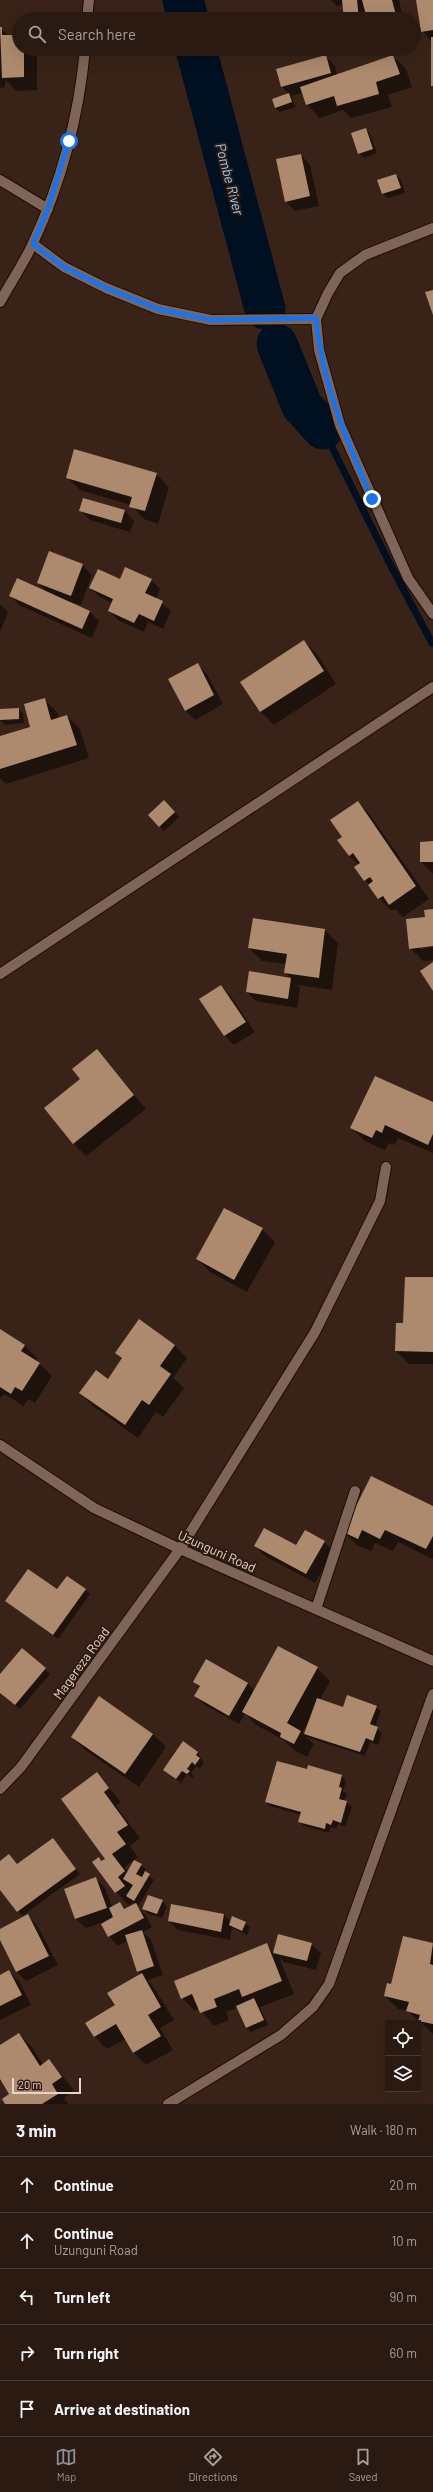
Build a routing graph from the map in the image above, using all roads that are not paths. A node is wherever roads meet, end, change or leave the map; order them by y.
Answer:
1 (89, 0) edge
2 (88, 12) edge
3 (84, 56) edge
4 (0, 180) edge
5 (48, 209) junction
6 (433, 228) edge
7 (33, 244) junction
8 (0, 302) edge
9 (316, 318) junction
10 (433, 614) edge
11 (433, 687) edge
12 (0, 974) edge
13 (386, 1166) dead end
14 (0, 1445) edge
15 (355, 1491) dead end
16 (180, 1549) junction
17 (316, 1609) junction
18 (433, 1661) edge
19 (433, 1694) edge
20 (0, 1789) edge
21 (168, 2104) edge

1 - 2 street
3 - 5 street
4 - 5 street
5 - 7 street
6 - 9 street
7 - 8 street
7 - 9 street
9 - 10 street
11 - 12 street
13 - 16 street, Magereza Road
14 - 16 street, Uzunguni Road
15 - 17 street
16 - 17 street, Uzunguni Road
16 - 20 street, Magereza Road
17 - 18 street, Uzunguni Road
19 - 21 street

